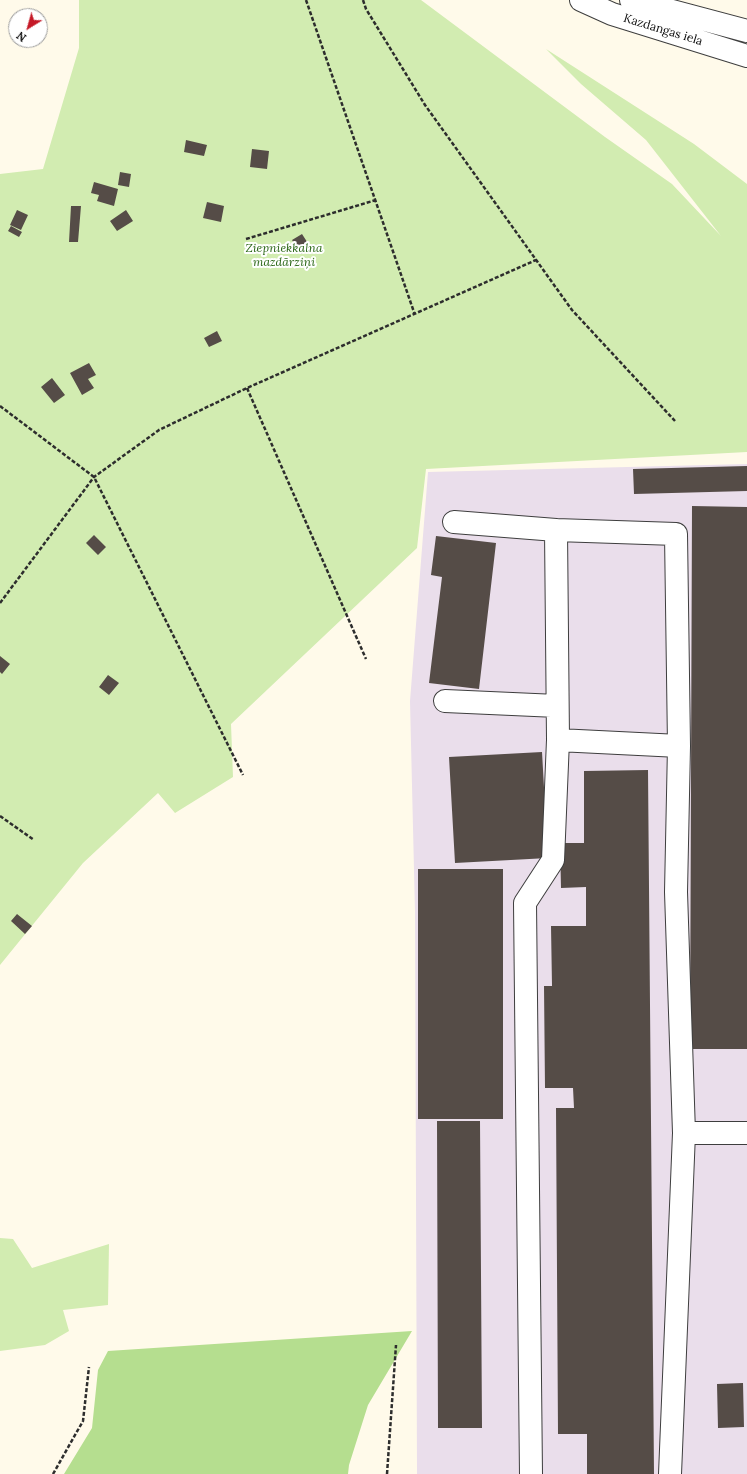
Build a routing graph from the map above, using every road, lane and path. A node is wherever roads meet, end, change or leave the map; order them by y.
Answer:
1 (306, 0) edge
2 (363, 0) edge
3 (581, 0) edge
4 (631, 0) edge
5 (747, 31) edge
6 (747, 56) edge
7 (376, 200) junction
8 (246, 239) dead end
9 (536, 260) junction
10 (415, 315) junction
11 (247, 388) junction
12 (0, 406) edge
13 (675, 421) dead end
14 (94, 477) junction
15 (454, 522) dead end
16 (556, 530) junction
17 (0, 603) edge
18 (366, 659) dead end
19 (445, 701) dead end
20 (557, 706) junction
21 (558, 740) junction
22 (679, 746) junction
23 (243, 775) dead end
24 (0, 816) edge
25 (34, 840) dead end
26 (684, 1133) junction
27 (747, 1133) edge
28 (396, 1345) dead end
29 (89, 1367) dead end
30 (53, 1474) edge
31 (387, 1474) edge
32 (531, 1474) edge
33 (670, 1474) edge

1 - 7 path
2 - 9 path
3 - 6 street, Kazdangas iela
4 - 5 street, Kazdangas iela
7 - 8 path
7 - 10 path
9 - 10 path
9 - 13 path
10 - 11 path
11 - 14 path
11 - 18 path
12 - 14 path
14 - 17 path
14 - 23 path
15 - 16 street
16 - 20 street
16 - 22 street
19 - 20 street
20 - 21 street
21 - 22 street
21 - 32 street
22 - 26 street
24 - 25 path
26 - 27 street
26 - 33 street
28 - 31 path
29 - 30 path

